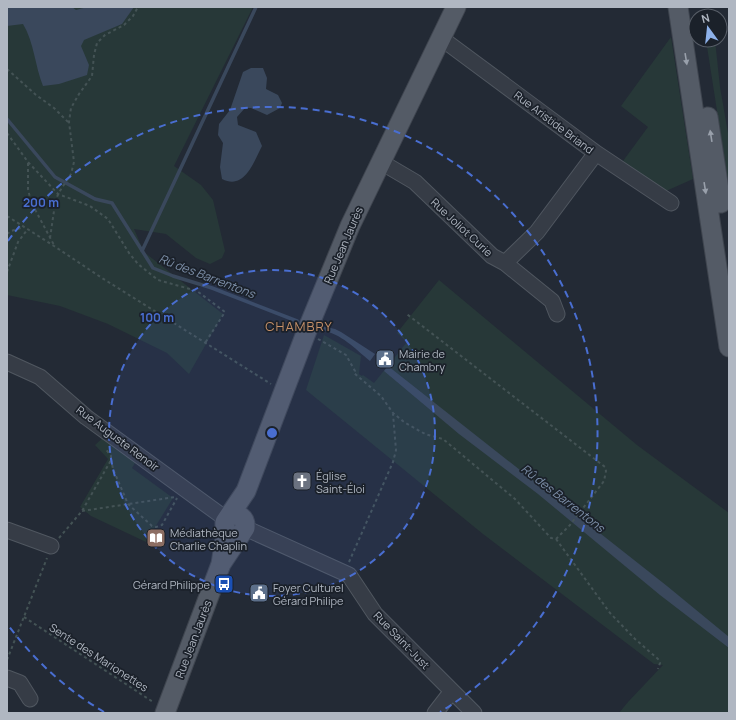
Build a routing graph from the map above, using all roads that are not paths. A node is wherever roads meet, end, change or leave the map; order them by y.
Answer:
1 (678, 7) edge
2 (691, 7) edge
3 (453, 9) edge
4 (441, 38) junction
5 (596, 154) junction
6 (381, 162) junction
7 (670, 203) dead end
8 (714, 245) junction
9 (729, 258) edge
10 (505, 263) junction
11 (729, 296) edge
12 (557, 314) dead end
13 (729, 348) edge
14 (7, 362) edge
15 (235, 524) junction
16 (7, 530) edge
17 (51, 546) dead end
18 (7, 678) edge
19 (452, 691) junction
20 (30, 699) dead end
21 (165, 711) edge
22 (435, 713) edge
23 (474, 713) edge

1 -> 8 main road
9 -> 2 main road
3 - 4 main road, Rue Jean Jaurès
4 - 5 street, Rue Aristide Briand
4 - 6 main road, Rue Jean Jaurès
5 - 7 street, Rue Aristide Briand
5 - 10 street, Rue Joliot Curie
6 - 10 street, Rue Joliot Curie
6 - 15 main road, Rue Jean Jaurès
8 - 11 main road
8 - 13 main road
10 - 12 street
14 - 15 street, Rue Auguste Renoir
15 - 19 street, Rue Saint-Just
15 - 21 main road, Rue Jean Jaurès
16 - 17 street
18 - 20 street
19 - 22 street
19 - 23 street, Rue Saint-Just

